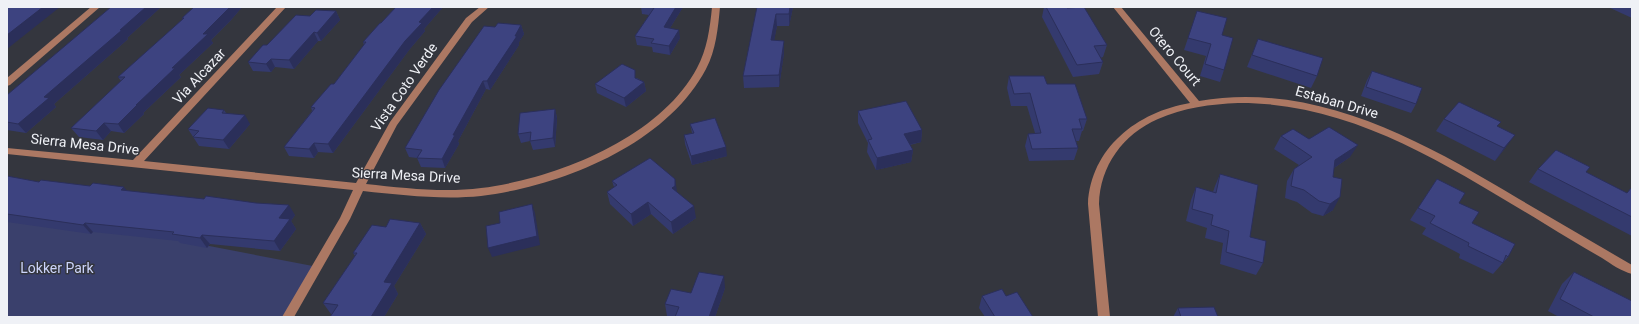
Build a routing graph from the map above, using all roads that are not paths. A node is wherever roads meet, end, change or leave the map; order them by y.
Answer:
1 (96, 7) edge
2 (282, 7) edge
3 (485, 7) edge
4 (716, 7) edge
5 (1117, 7) edge
6 (7, 83) edge
7 (1196, 104) junction
8 (7, 151) edge
9 (136, 163) junction
10 (359, 188) junction
11 (1632, 270) edge
12 (288, 317) edge
13 (1104, 317) edge

1 - 6 street
2 - 9 street, Via Alcazar
3 - 10 street, Vista Coto Verde
4 - 10 street, Sierra Mesa Drive
5 - 7 street, Otero Court
7 - 11 street, Estaban Drive
7 - 13 street, Estaban Drive
8 - 9 street, Sierra Mesa Drive
9 - 10 street, Sierra Mesa Drive
10 - 12 street, Vista Coto Verde

